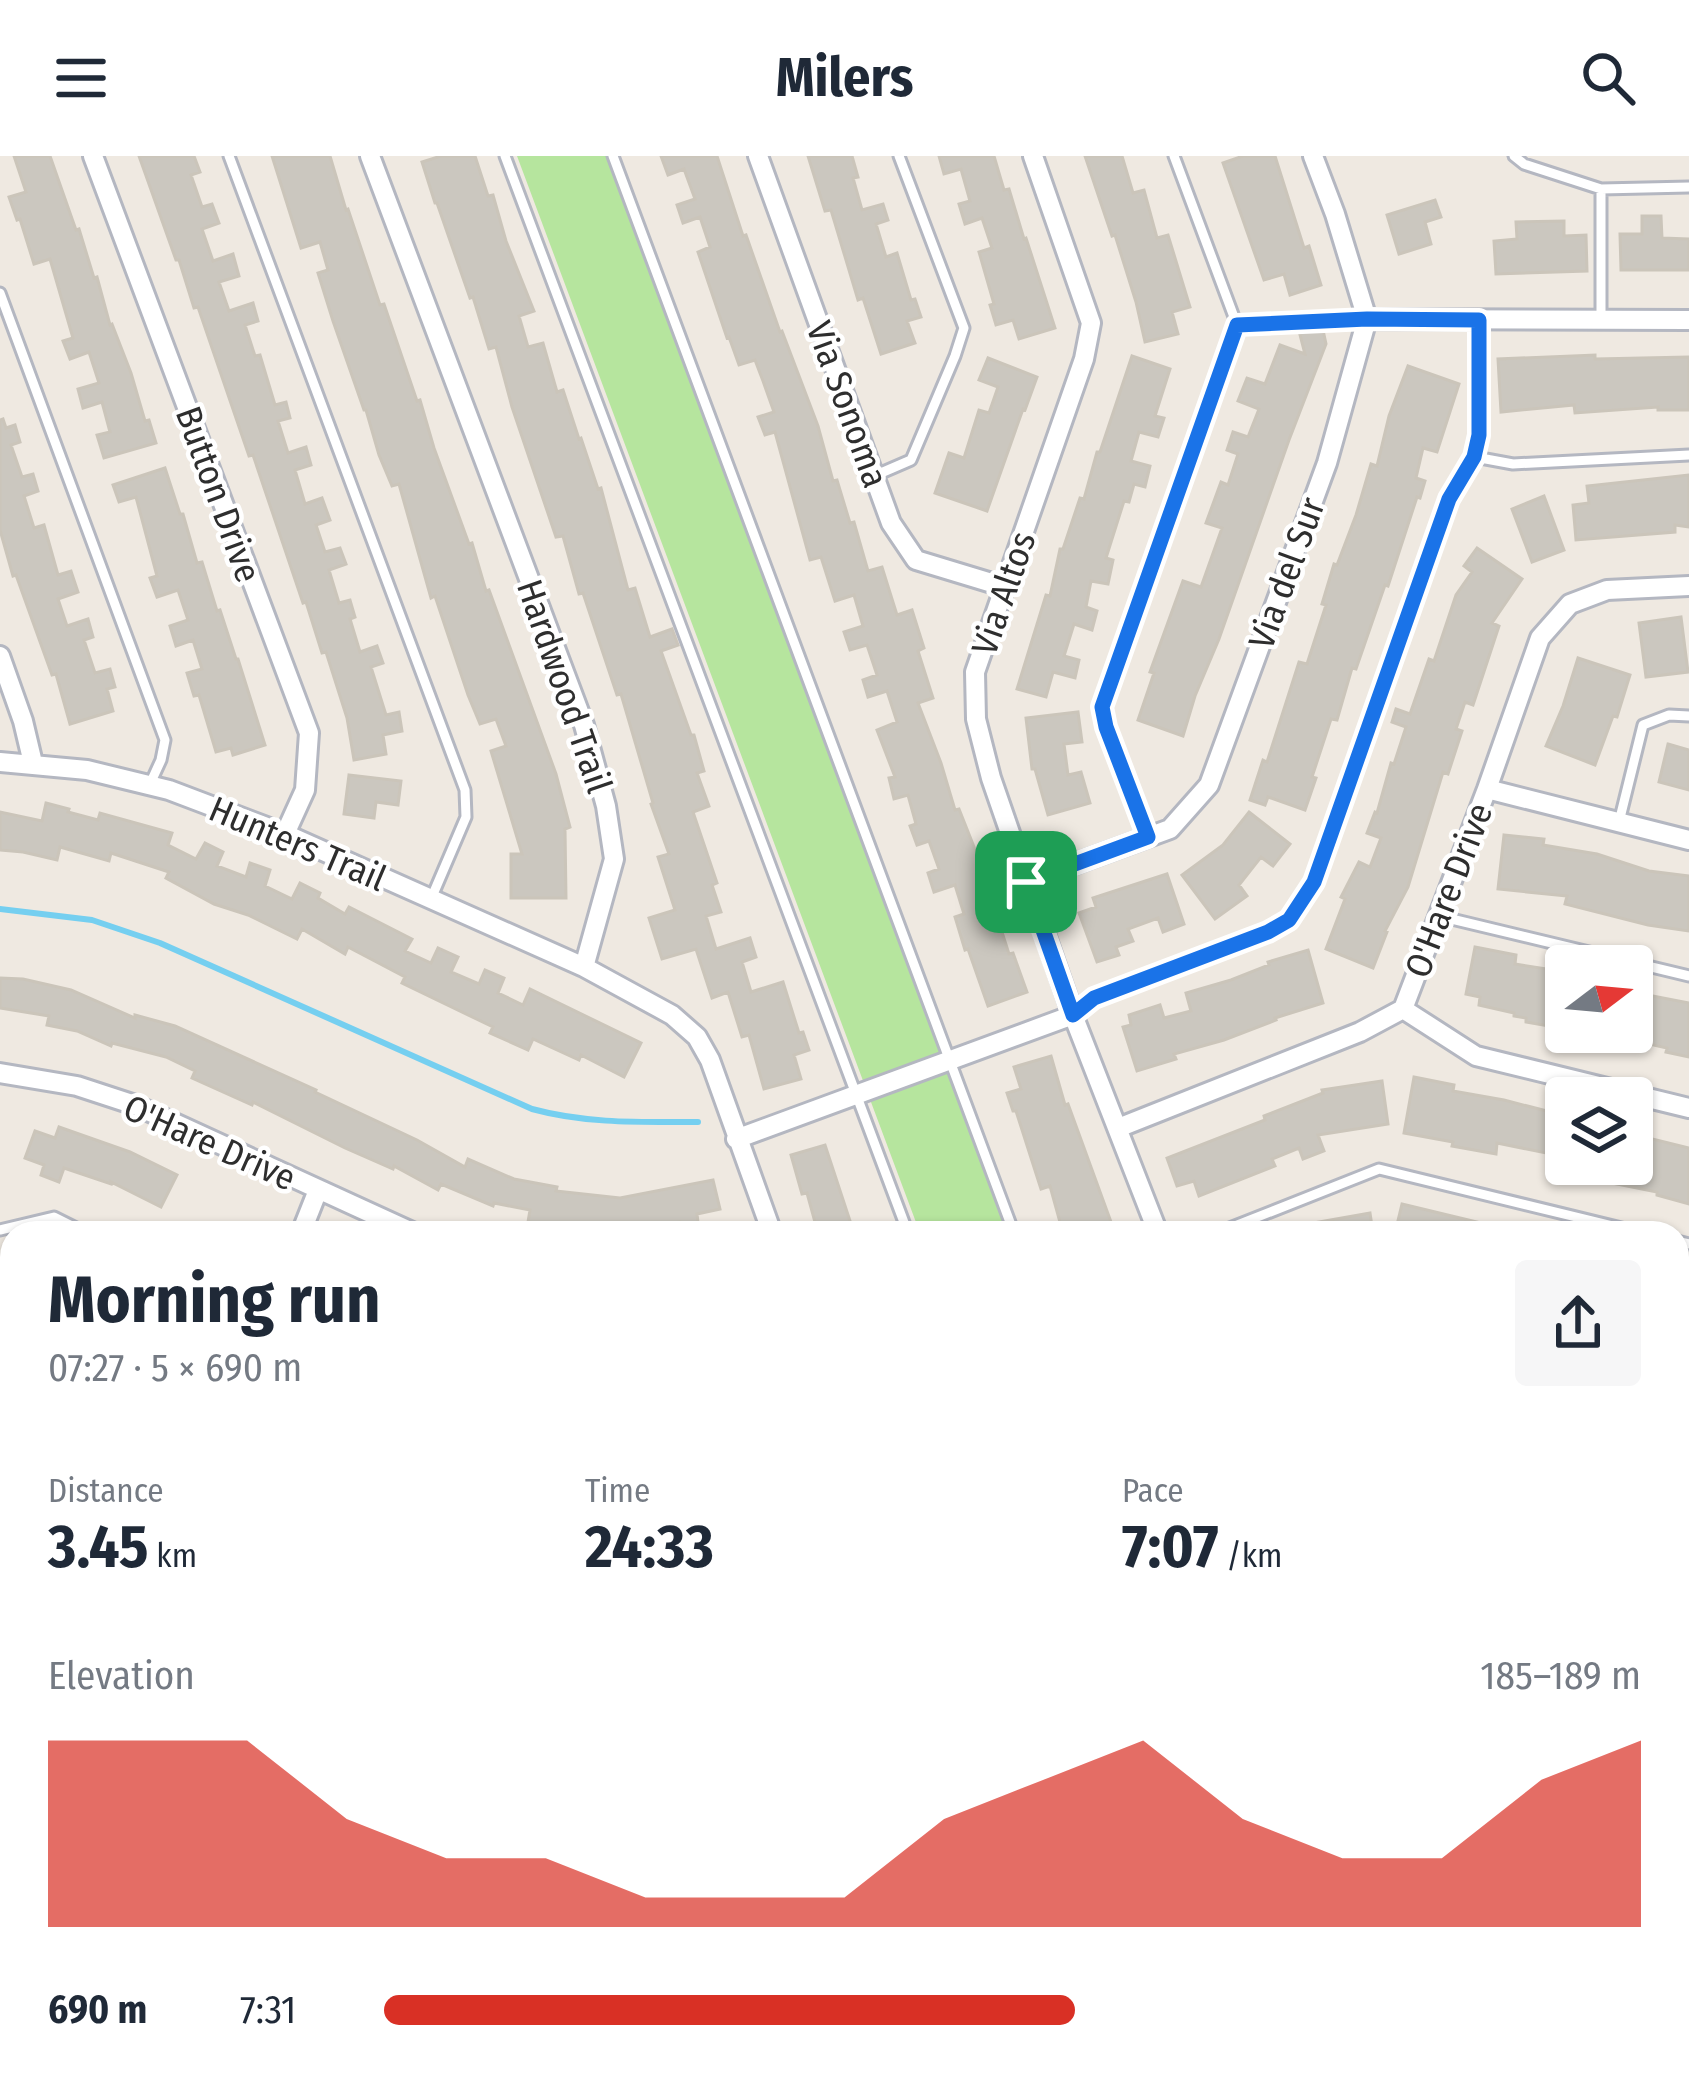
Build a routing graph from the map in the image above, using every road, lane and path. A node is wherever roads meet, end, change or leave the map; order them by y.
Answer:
1 (93, 156) edge
2 (229, 156) edge
3 (370, 156) edge
4 (505, 156) edge
5 (613, 156) edge
6 (758, 156) edge
7 (899, 156) edge
8 (1033, 156) edge
9 (1174, 156) edge
10 (1313, 156) edge
11 (1514, 156) edge
12 (1689, 187) edge
13 (1600, 189) junction
14 (0, 293) edge
15 (1367, 319) junction
16 (1479, 320) junction
17 (1689, 320) edge
18 (1600, 321) junction
19 (1237, 325) junction
20 (1689, 455) edge
21 (1474, 457) junction
22 (874, 476) junction
23 (1689, 586) edge
24 (1005, 587) junction
25 (0, 656) edge
26 (1689, 716) edge
27 (0, 762) edge
28 (33, 763) junction
29 (149, 785) junction
30 (1487, 789) junction
31 (1618, 822) junction
32 (285, 834) junction
33 (1148, 837) junction
34 (1689, 840) edge
35 (1026, 882) junction
36 (431, 899) junction
37 (1438, 916) junction
38 (584, 967) junction
39 (1689, 976) edge
40 (1403, 1009) junction
41 (1073, 1015) junction
42 (950, 1059) junction
43 (0, 1072) edge
44 (857, 1094) junction
45 (1689, 1108) edge
46 (1118, 1128) junction
47 (736, 1139) junction
48 (318, 1190) junction
49 (306, 1221) edge
50 (387, 1221) edge
51 (767, 1221) edge
52 (904, 1221) edge
53 (1010, 1221) edge
54 (1153, 1221) edge
55 (1247, 1221) edge
56 (1593, 1221) edge

1 - 32 street, Button Drive
2 - 36 lane
3 - 38 street, Hardwood Trail
4 - 44 lane
5 - 42 lane
6 - 22 street, Via Sonoma
7 - 22 lane
8 - 24 street, Via Altos
9 - 19 lane
10 - 15 street
11 - 13 lane
12 - 13 lane
13 - 18 lane
14 - 29 lane
15 - 16 street
15 - 19 lane
15 - 33 street, Via del Sur
16 - 18 street
16 - 21 lane
17 - 18 street
19 - 33 lane
20 - 21 lane
21 - 41 lane
22 - 24 street, Via Sonoma
23 - 30 street, O'Hare Drive
24 - 35 street, Via Altos
25 - 28 street
26 - 31 lane
27 - 28 street, Hunters Trail
28 - 29 street, Hunters Trail
29 - 32 street, Hunters Trail
30 - 31 street
30 - 37 street, O'Hare Drive
31 - 34 street
32 - 36 street, Hunters Trail
33 - 35 street, Via del Sur
35 - 41 street, Via Altos
36 - 38 street, Hunters Trail
37 - 39 lane
37 - 40 street, O'Hare Drive
38 - 47 street
40 - 45 street
40 - 46 street, O'Hare Drive
41 - 42 street
41 - 46 street, Via Altos
42 - 44 street
42 - 53 lane
43 - 48 street, O'Hare Drive
44 - 47 street
44 - 52 lane
46 - 54 street, Via Altos
47 - 51 street
48 - 49 street
48 - 50 street, O'Hare Drive
55 - 56 lane

